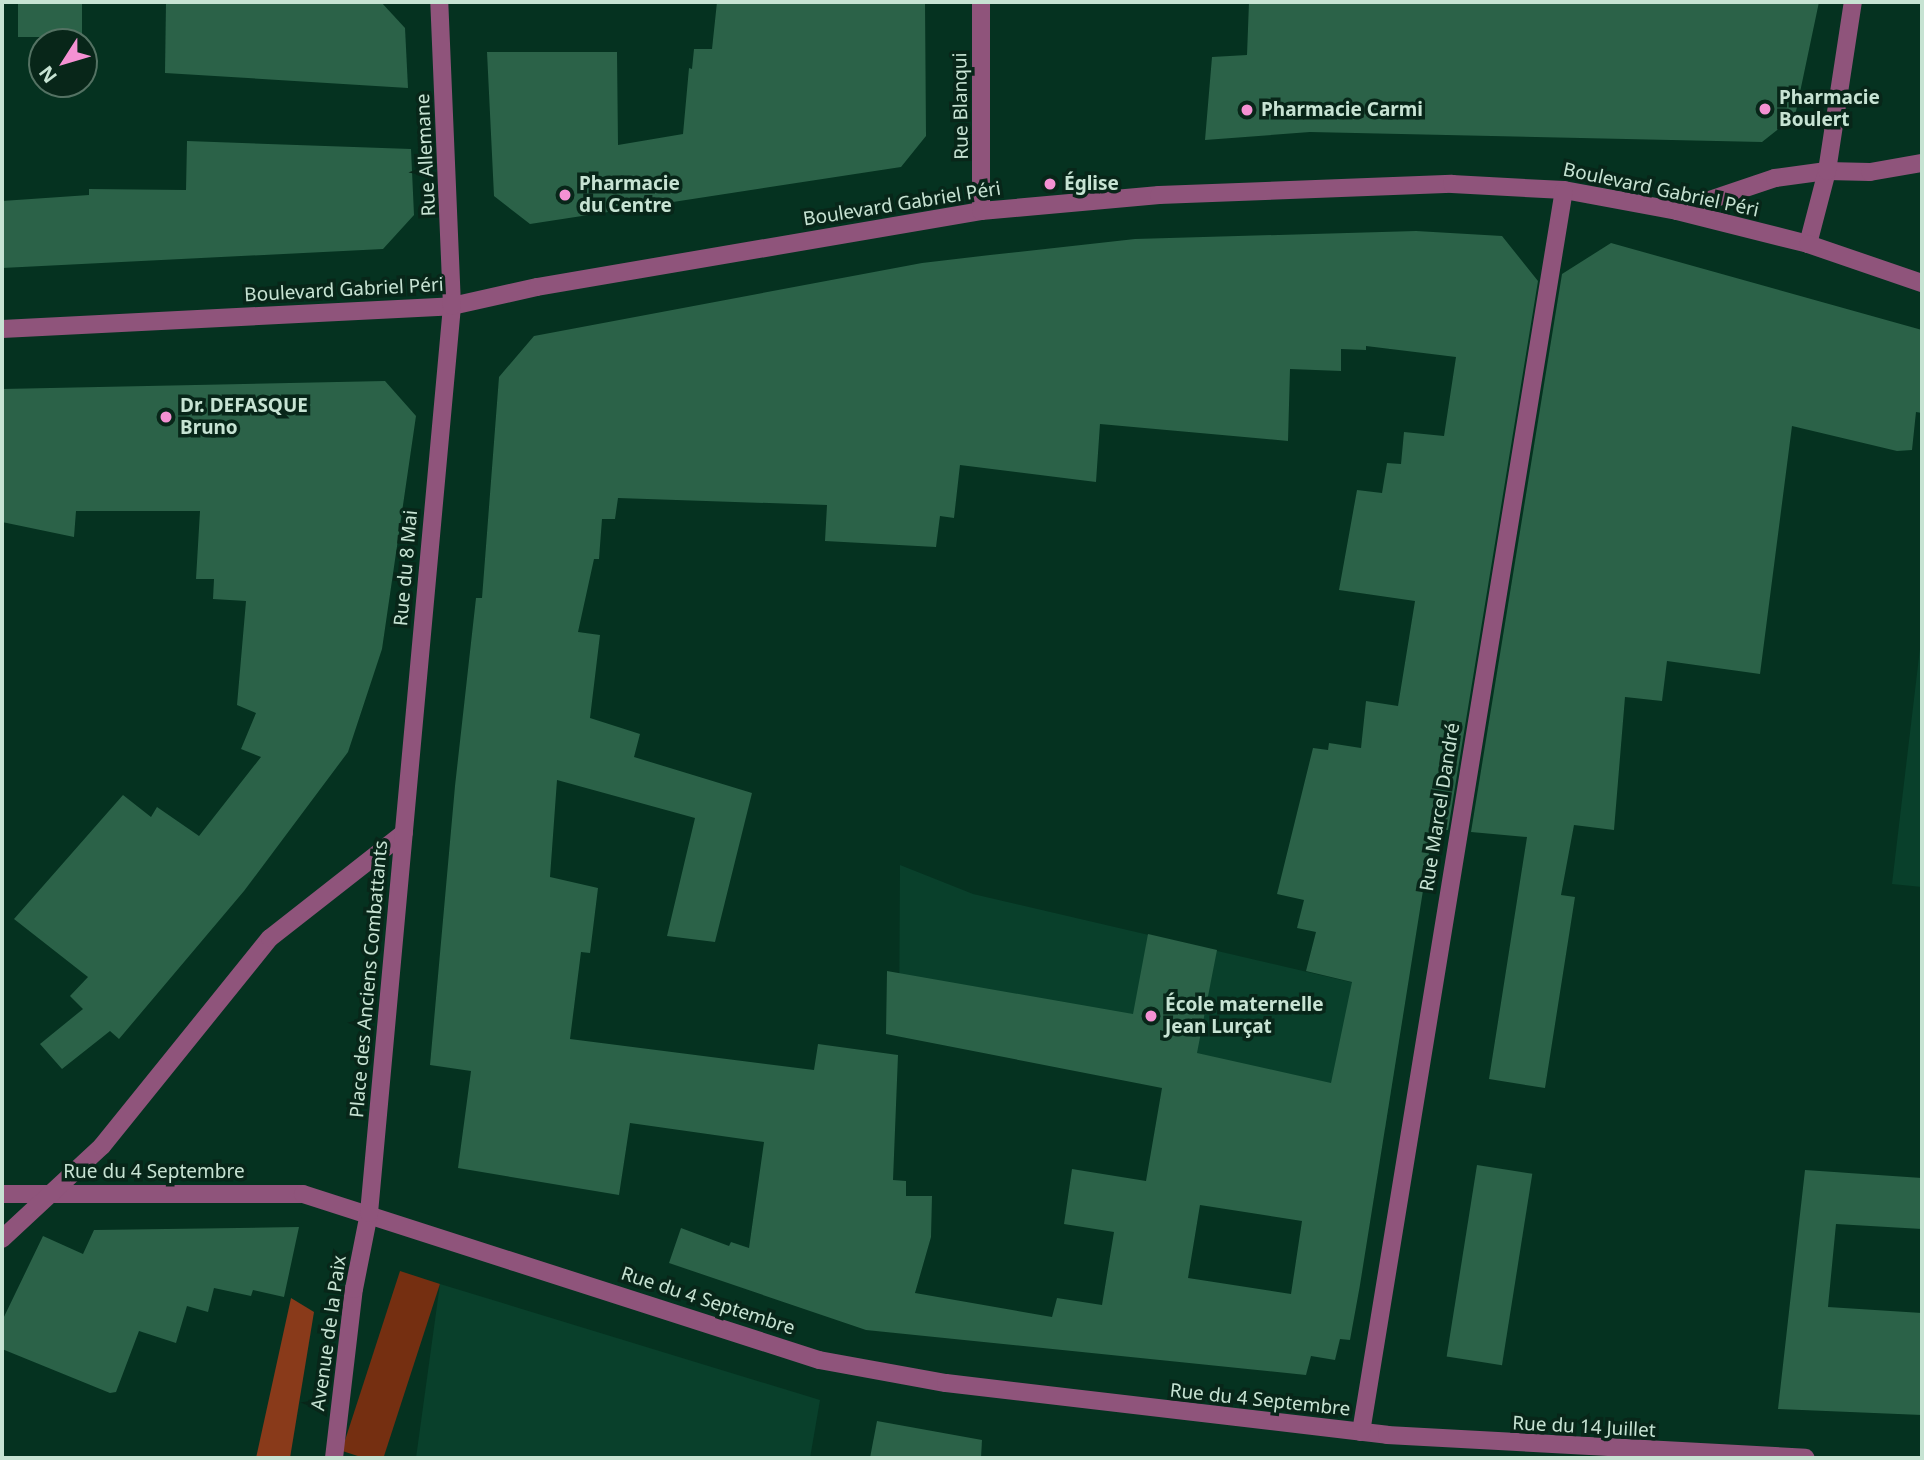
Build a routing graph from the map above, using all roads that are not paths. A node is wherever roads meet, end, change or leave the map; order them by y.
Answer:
1 (439, 2) edge
2 (981, 2) edge
3 (1853, 2) edge
4 (1922, 163) edge
5 (1827, 171) junction
6 (1564, 190) junction
7 (981, 211) junction
8 (1677, 211) junction
9 (1808, 244) junction
10 (1922, 283) edge
11 (452, 306) junction
12 (2, 329) edge
13 (404, 833) junction
14 (2, 1194) edge
15 (51, 1194) junction
16 (369, 1213) junction
17 (2, 1239) edge
18 (1361, 1432) junction
19 (334, 1458) edge
20 (1805, 1458) edge

1 - 11 street, Rue Allemane
2 - 7 street, Rue Blanqui
3 - 5 street
4 - 5 street
5 - 8 street
5 - 9 street
6 - 7 street, Boulevard Gabriel Péri
6 - 8 street, Boulevard Gabriel Péri
6 - 18 street, Rue Marcel Dandré
7 - 11 street, Boulevard Gabriel Péri
8 - 9 street, Boulevard Gabriel Péri
9 - 10 street, Boulevard Gabriel Péri
11 - 12 street, Boulevard Gabriel Péri
11 - 13 street, Rue du 8 Mai
13 - 15 street, Place des Anciens Combattants
13 - 16 street, Place des Anciens Combattants
14 - 15 street, Rue du 4 Septembre
15 - 16 street, Rue du 4 Septembre
15 - 17 street, Place des Anciens Combattants
16 - 18 street, Rue du 4 Septembre
16 - 19 street, Avenue de la Paix
18 - 20 street, Rue du 14 Juillet

